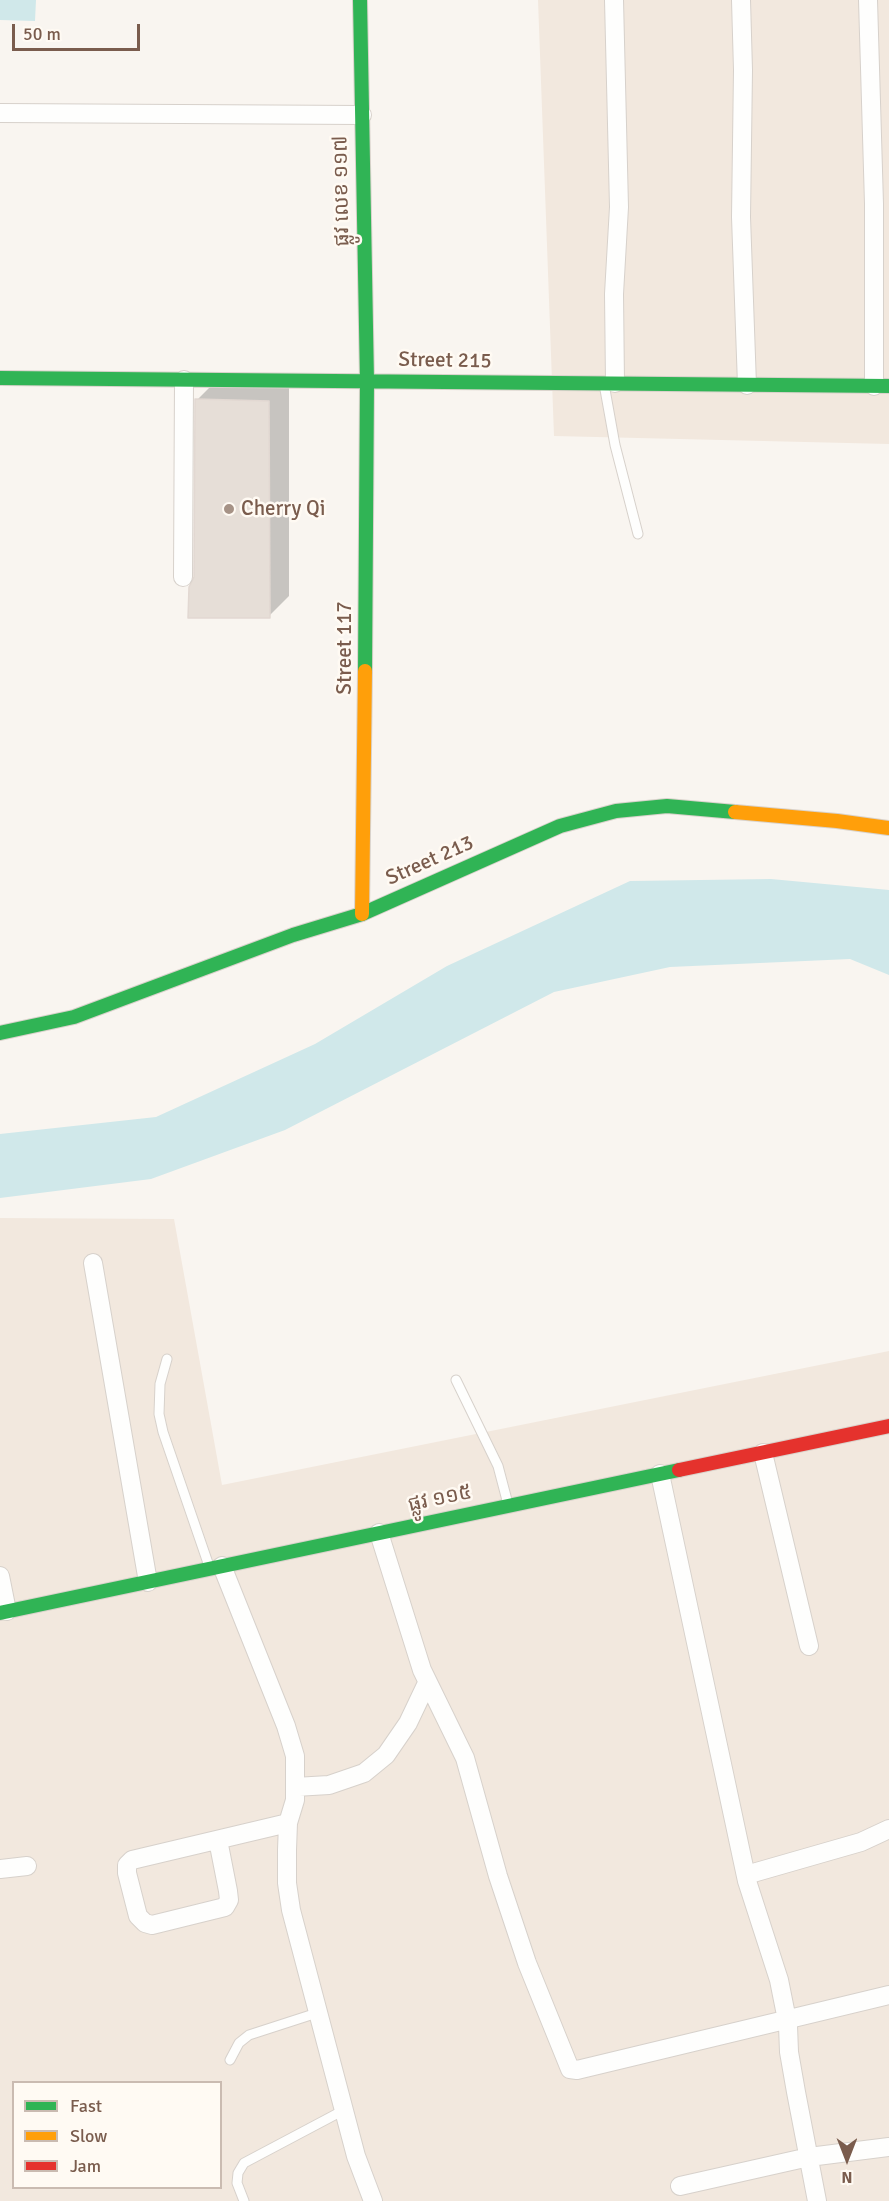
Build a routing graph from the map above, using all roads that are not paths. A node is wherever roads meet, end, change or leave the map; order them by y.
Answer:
1 (360, 0) edge
2 (614, 0) edge
3 (741, 0) edge
4 (868, 0) edge
5 (0, 113) edge
6 (362, 115) junction
7 (0, 378) edge
8 (184, 380) junction
9 (367, 381) junction
10 (610, 384) junction
11 (747, 384) junction
12 (881, 386) edge
13 (638, 534) dead end
14 (183, 577) dead end
15 (889, 828) edge
16 (362, 914) junction
17 (0, 1034) edge
18 (93, 1263) dead end
19 (167, 1359) dead end
20 (456, 1380) dead end
21 (889, 1426) edge
22 (763, 1453) junction
23 (660, 1474) junction
24 (508, 1506) junction
25 (379, 1533) junction
26 (216, 1567) junction
27 (0, 1576) edge
28 (148, 1582) junction
29 (3, 1612) edge
30 (809, 1646) dead end
31 (427, 1683) junction
32 (295, 1787) junction
33 (288, 1823) junction
34 (889, 1829) edge
35 (218, 1840) junction
36 (27, 1866) dead end
37 (0, 1869) edge
38 (746, 1875) junction
39 (889, 1995) edge
40 (320, 2012) junction
41 (787, 2019) junction
42 (230, 2060) dead end
43 (344, 2110) junction
44 (889, 2147) edge
45 (809, 2157) junction
46 (680, 2186) dead end
47 (244, 2201) edge
48 (373, 2201) edge
49 (818, 2201) edge

1 - 6 street, ផ្លូវ លេខ ១១៧
2 - 10 street
3 - 11 street
4 - 12 street
5 - 6 street
6 - 9 street, ផ្លូវ លេខ ១១៧
7 - 8 street, Street 215
8 - 9 street, Street 215
8 - 14 street
9 - 10 street, Street 215
9 - 16 street, Street 117
10 - 11 street, Street 215
10 - 13 lane
11 - 12 street, Street 215
15 - 16 street, Street 213
16 - 17 street, Street 213
18 - 28 street
19 - 26 lane
20 - 24 lane
21 - 22 street, ផ្លូវ ១១៥
22 - 23 street, ផ្លូវ ១១៥
22 - 30 street
23 - 24 street, ផ្លូវ ១១៥
23 - 38 street
24 - 25 street, ផ្លូវ ១១៥
25 - 26 street, ផ្លូវ ១១៥
25 - 31 street
26 - 28 street, ផ្លូវ ១១៥
26 - 32 street
27 - 29 street
28 - 29 street, ផ្លូវ ១១៥
31 - 32 street
31 - 41 street
32 - 33 street
33 - 35 street
33 - 40 street
34 - 38 street
35 - 35 street
36 - 37 street
38 - 41 street
39 - 41 street
40 - 42 lane
40 - 43 street
41 - 45 street
43 - 47 lane
43 - 48 street
44 - 45 street
45 - 46 street
45 - 49 street

